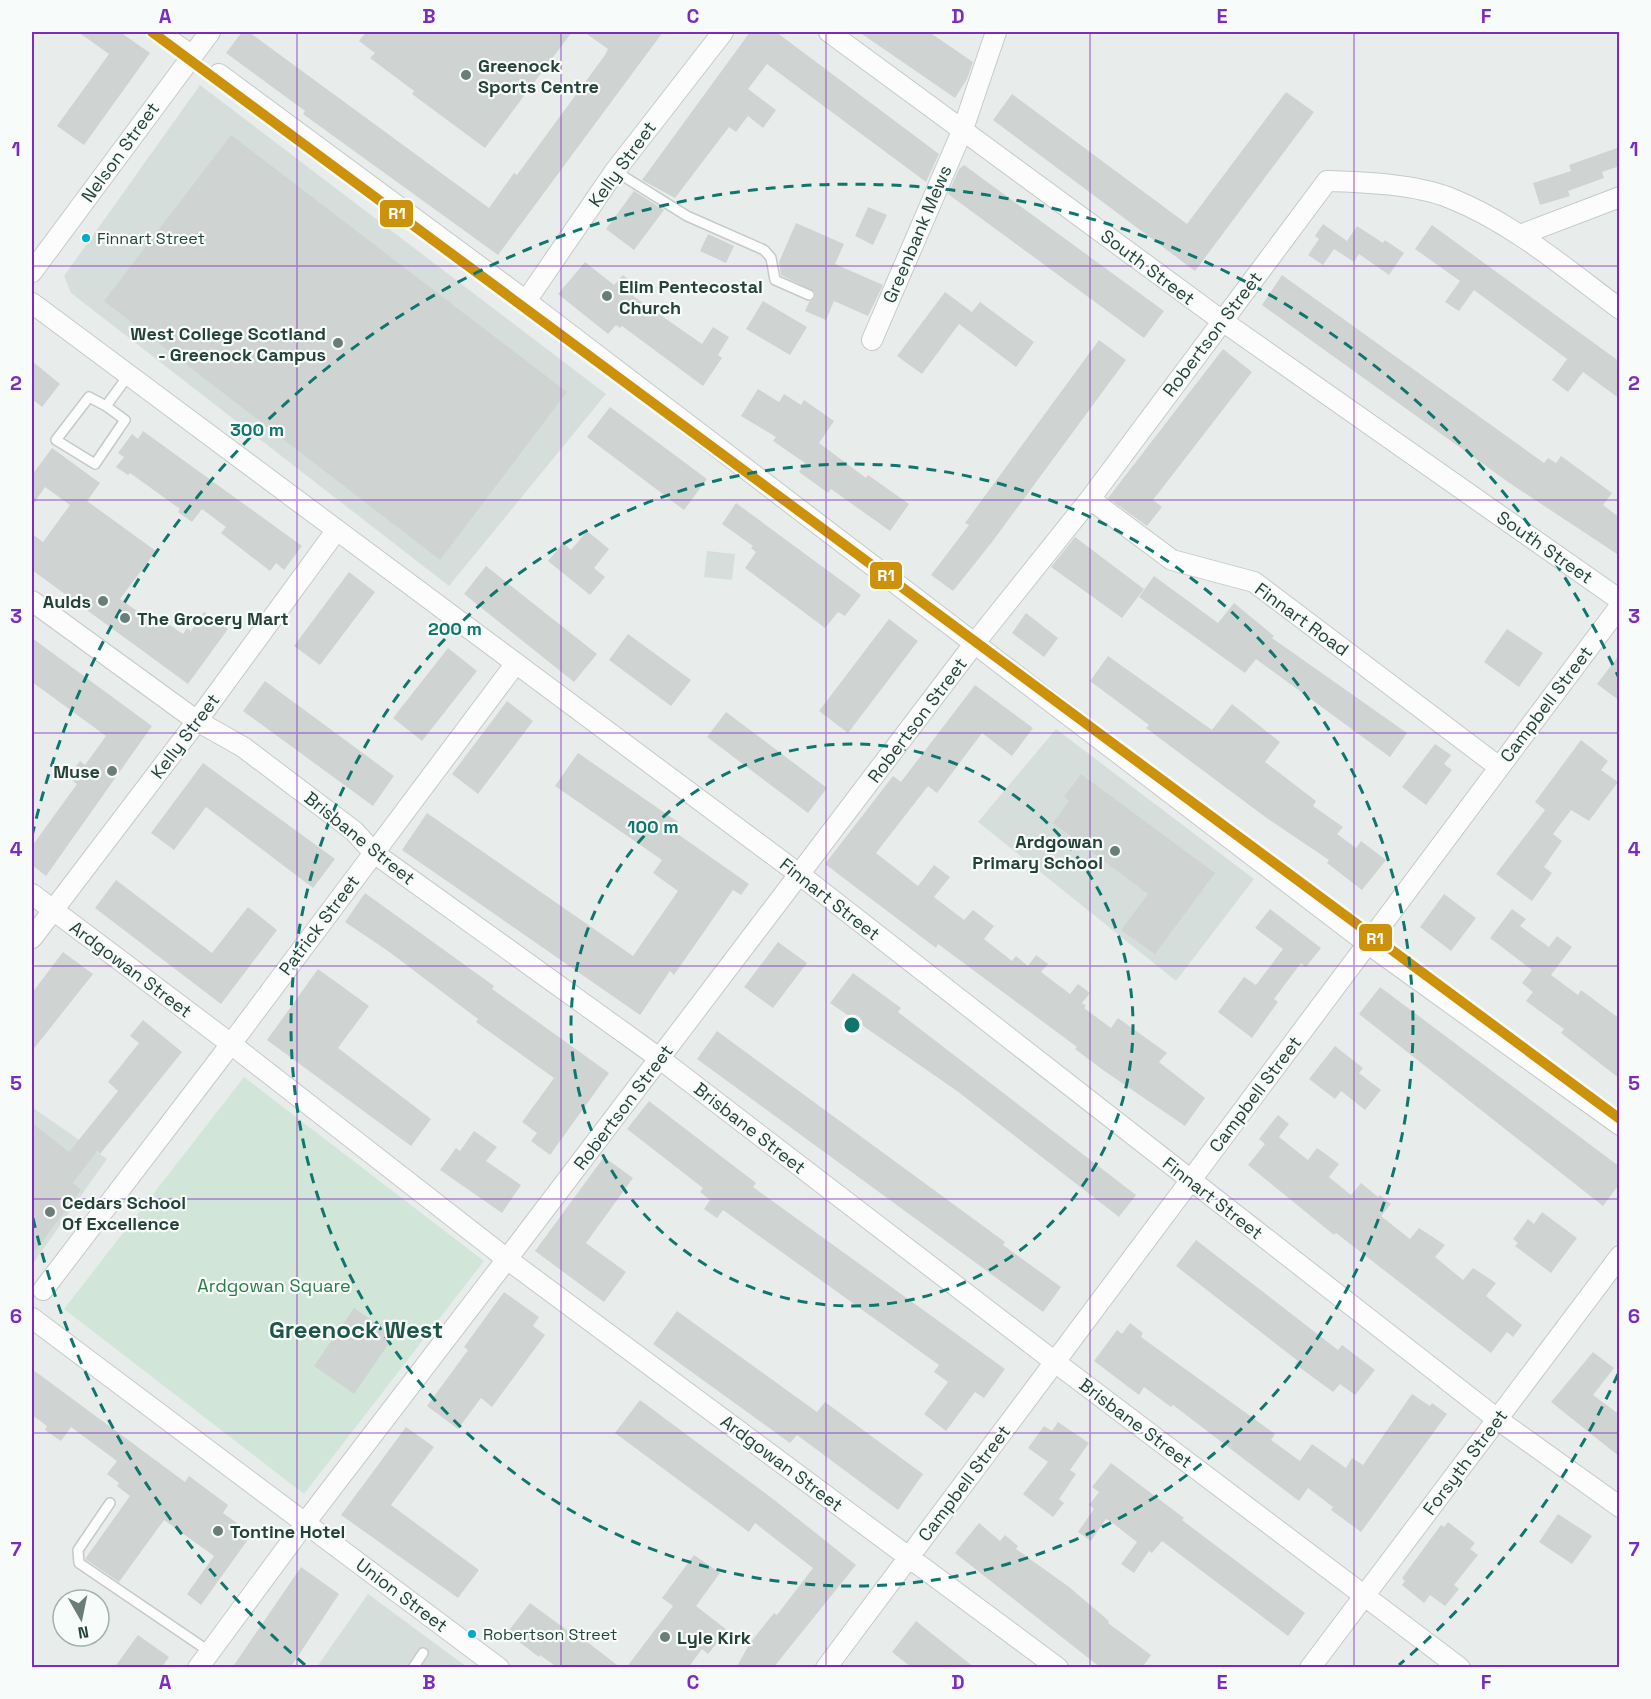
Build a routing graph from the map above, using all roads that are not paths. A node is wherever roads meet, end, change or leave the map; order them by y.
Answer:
1 (158, 32) edge
2 (210, 32) edge
3 (723, 32) edge
4 (829, 32) edge
5 (996, 32) edge
6 (191, 56) junction
7 (219, 74) dead end
8 (963, 129) junction
9 (615, 171) junction
10 (1620, 197) edge
11 (1520, 235) junction
12 (32, 272) edge
13 (809, 295) dead end
14 (526, 301) junction
15 (32, 303) edge
16 (1620, 309) edge
17 (1221, 320) junction
18 (872, 340) dead end
19 (128, 376) junction
20 (106, 406) junction
21 (1090, 499) junction
22 (336, 531) junction
23 (1620, 600) edge
24 (32, 601) edge
25 (1620, 606) edge
26 (974, 644) junction
27 (516, 663) junction
28 (197, 721) junction
29 (1499, 767) junction
30 (374, 852) junction
31 (800, 874) junction
32 (32, 894) edge
33 (53, 910) junction
34 (32, 938) edge
35 (1367, 943) junction
36 (231, 1044) junction
37 (659, 1058) junction
38 (1620, 1125) edge
39 (1190, 1180) junction
40 (1620, 1256) edge
41 (507, 1259) junction
42 (44, 1290) dead end
43 (32, 1318) edge
44 (1055, 1362) junction
45 (1497, 1419) junction
46 (110, 1503) dead end
47 (1620, 1506) edge
48 (305, 1523) junction
49 (909, 1557) junction
50 (1364, 1597) junction
51 (423, 1653) dead end
52 (204, 1660) edge
53 (1311, 1667) edge
54 (413, 1668) edge
55 (499, 1668) edge
56 (826, 1668) edge
57 (1058, 1668) edge
58 (1460, 1668) edge

1 - 6 street
2 - 6 street, Nelson Street
3 - 9 street, Kelly Street
4 - 8 street, South Street
5 - 8 street, Greenbank Mews
6 - 12 street, Nelson Street
7 - 14 street
8 - 17 street, South Street
8 - 18 street, Greenbank Mews
9 - 13 lane
9 - 14 street, Kelly Street
10 - 11 street
11 - 16 street
11 - 17 street, Robertson Street
14 - 26 street
15 - 19 street, Finnart Street
17 - 21 street, Robertson Street
17 - 23 street, South Street
19 - 20 lane
19 - 22 street, Finnart Street
20 - 20 lane
21 - 26 street, Robertson Street
21 - 29 street, Finnart Road
22 - 27 street, Finnart Street
22 - 28 street, Kelly Street
24 - 28 street, Brisbane Street
25 - 29 street, Campbell Street
26 - 31 street, Robertson Street
26 - 35 street
27 - 30 street, Patrick Street
27 - 31 street, Finnart Street
28 - 30 street, Brisbane Street
28 - 33 street, Kelly Street
29 - 35 street, Campbell Street
30 - 36 street, Patrick Street
30 - 37 street, Brisbane Street
31 - 37 street, Robertson Street
31 - 39 street, Finnart Street
32 - 33 street, Ardgowan Street
33 - 34 street, Kelly Street
33 - 36 street, Ardgowan Street
35 - 38 street
35 - 39 street, Campbell Street
36 - 41 street
36 - 42 street
37 - 41 street, Robertson Street
37 - 44 street, Brisbane Street
39 - 44 street, Campbell Street
39 - 45 street, Finnart Street
40 - 45 street, Forsyth Street
41 - 48 street
41 - 49 street, Ardgowan Street
43 - 48 street
44 - 49 street, Campbell Street
44 - 50 street, Brisbane Street
45 - 47 street, Finnart Street
45 - 50 street, Forsyth Street
46 - 52 lane
48 - 52 street
48 - 55 street, Union Street
49 - 56 street, Campbell Street
49 - 57 street, Ardgowan Street
50 - 53 street, Forsyth Street
50 - 58 street, Brisbane Street
51 - 54 lane

